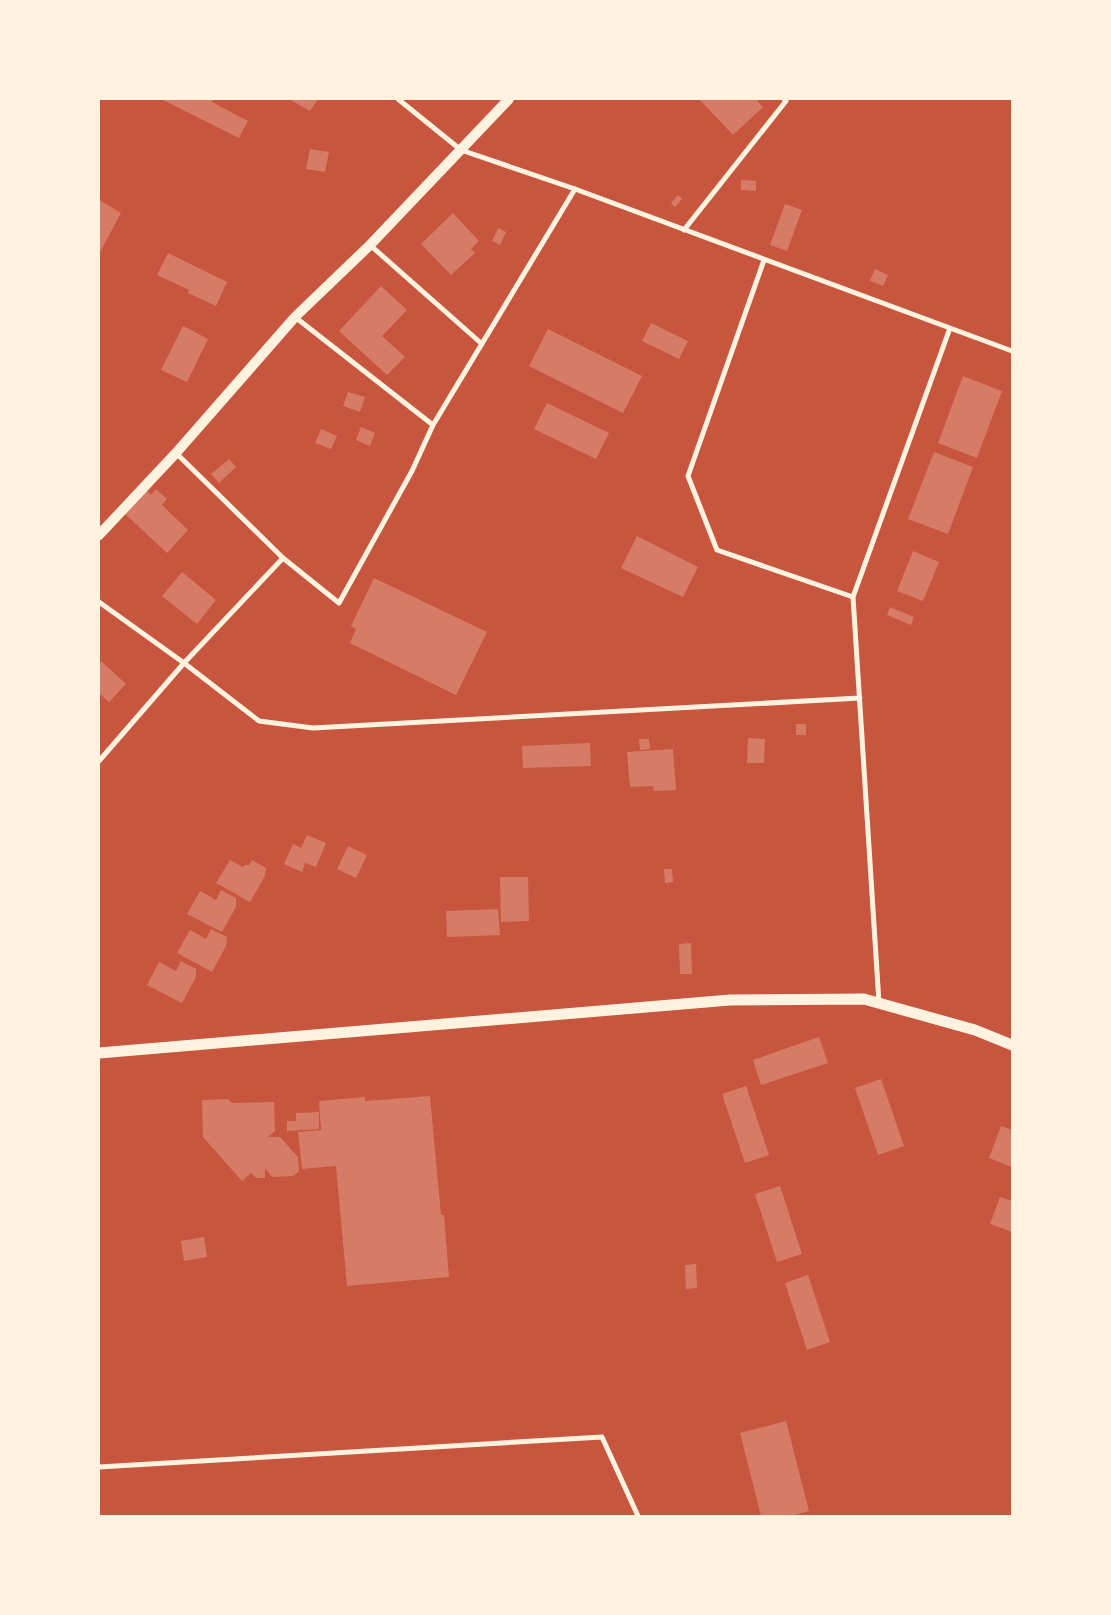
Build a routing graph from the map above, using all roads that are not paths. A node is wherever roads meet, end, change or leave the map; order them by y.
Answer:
1 (398, 99) edge
2 (509, 99) edge
3 (784, 99) edge
4 (461, 150) junction
5 (575, 190) junction
6 (684, 230) junction
7 (370, 246) junction
8 (764, 260) junction
9 (295, 317) junction
10 (950, 328) junction
11 (482, 344) junction
12 (1012, 351) edge
13 (433, 425) junction
14 (176, 453) junction
15 (99, 535) edge
16 (283, 558) junction
17 (854, 597) junction
18 (99, 602) edge
19 (184, 663) junction
20 (860, 698) junction
21 (99, 761) edge
22 (879, 1004) junction
23 (1012, 1045) edge
24 (99, 1054) edge
25 (99, 1467) edge
26 (638, 1516) edge

1 - 4 street
2 - 4 main road
3 - 6 street
4 - 5 street
4 - 7 main road
5 - 6 street
5 - 11 street
6 - 8 street
7 - 9 main road
7 - 11 street
8 - 10 street
8 - 17 street
9 - 13 street
9 - 14 main road
10 - 12 street
10 - 17 street
11 - 13 street
13 - 16 street
14 - 15 main road
14 - 16 street
16 - 19 street
17 - 20 street
18 - 19 street
19 - 20 street
19 - 21 street
20 - 22 street
22 - 23 main road
22 - 24 main road
25 - 26 street

